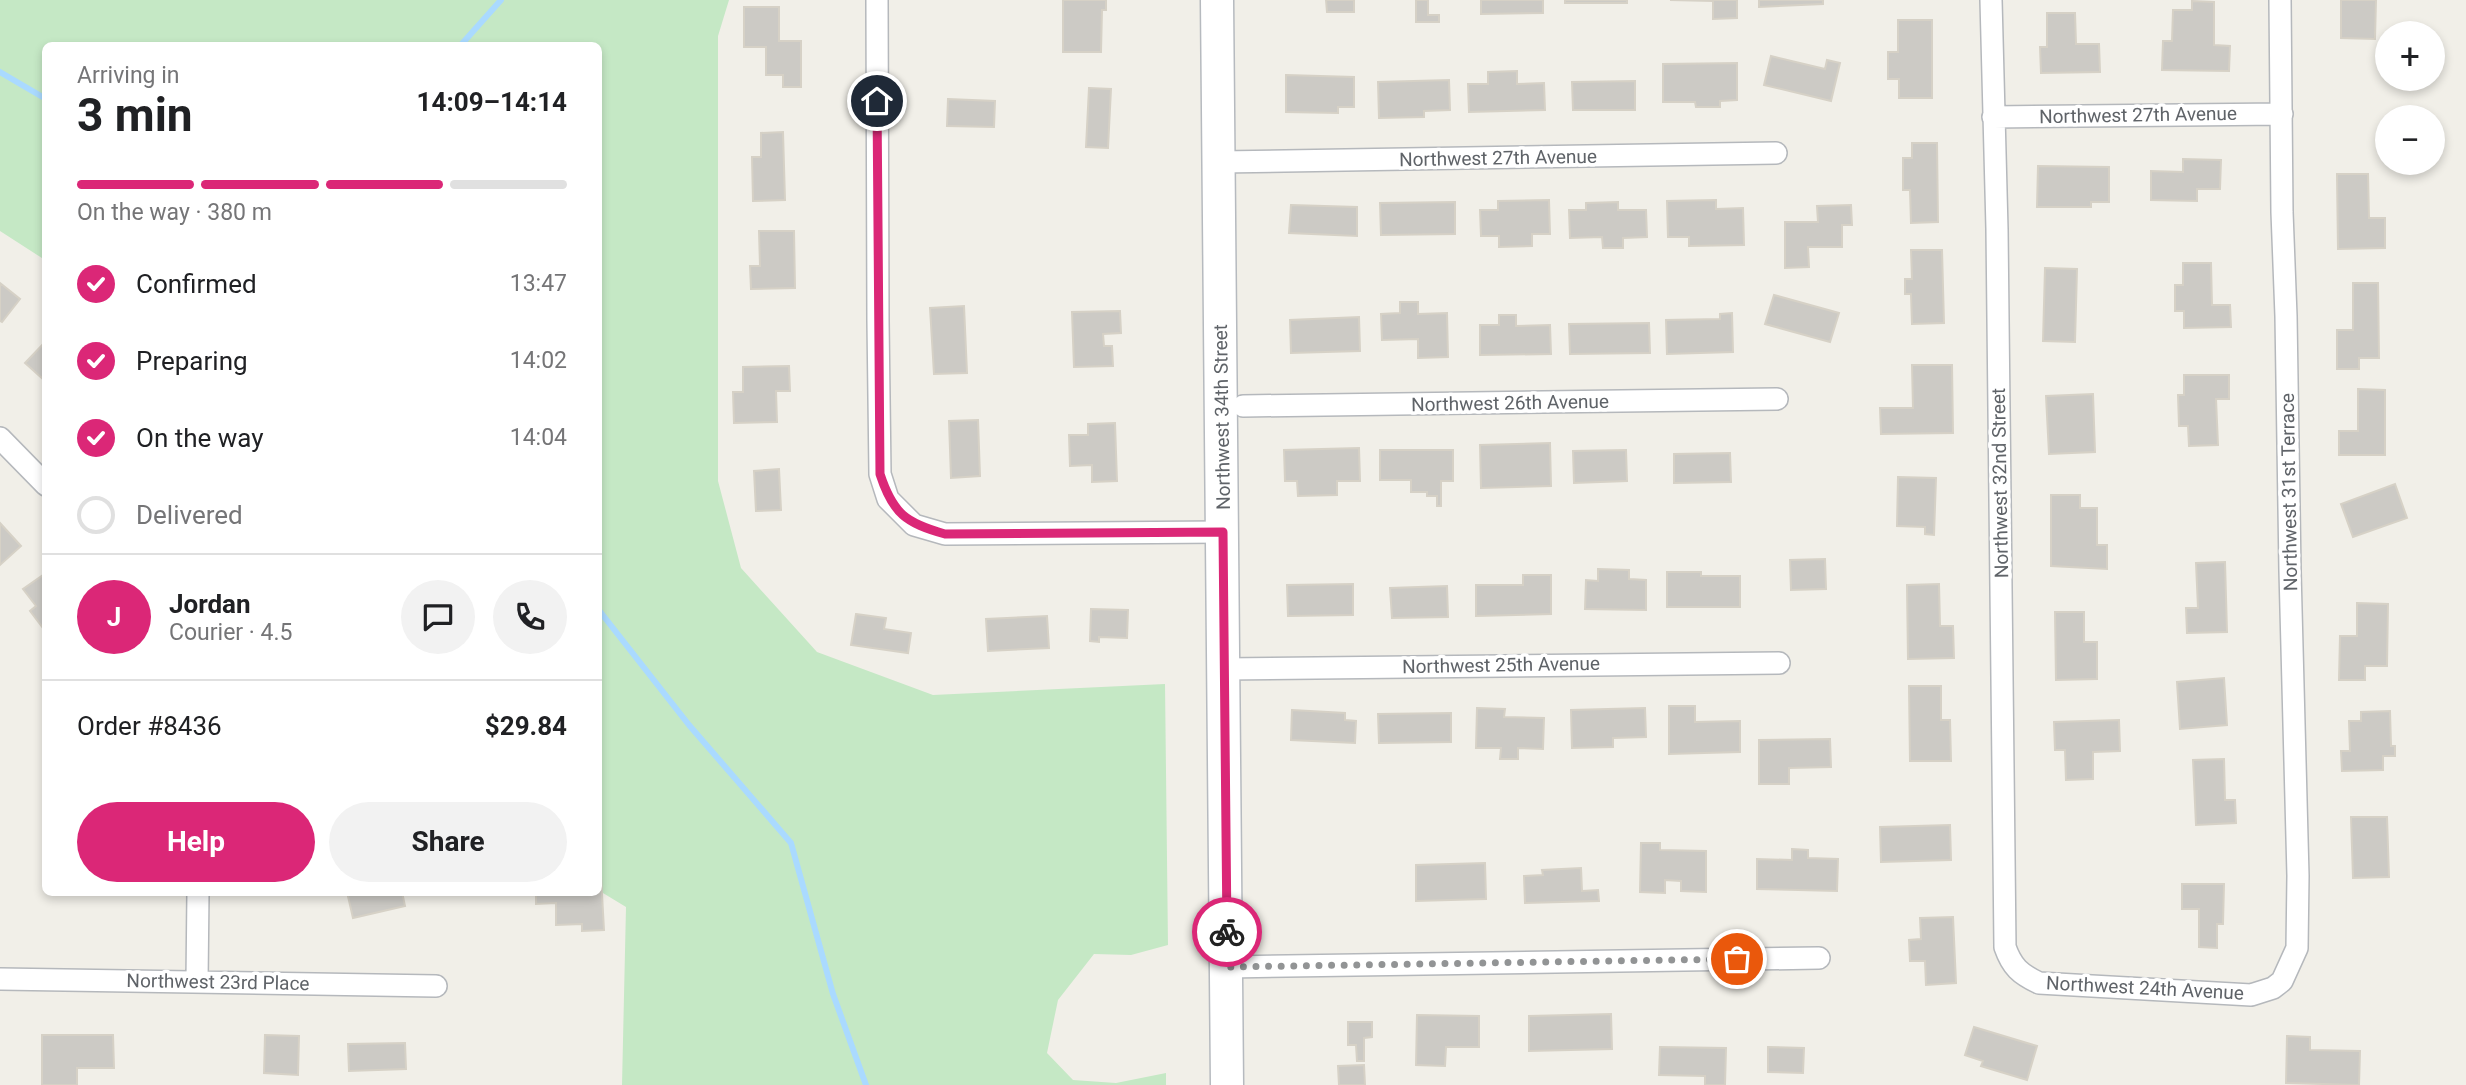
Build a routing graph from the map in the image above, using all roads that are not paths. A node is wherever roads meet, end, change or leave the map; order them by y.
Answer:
1 (877, 0) edge
2 (1217, 0) edge
3 (1991, 0) edge
4 (2280, 0) edge
5 (2282, 114) junction
6 (1993, 117) junction
7 (1776, 153) dead end
8 (1219, 162) junction
9 (1776, 399) dead end
10 (1242, 406) dead end
11 (0, 438) edge
12 (42, 481) edge
13 (1223, 532) junction
14 (1779, 663) dead end
15 (1224, 669) junction
16 (198, 896) edge
17 (1819, 958) dead end
18 (2012, 964) joint
19 (1228, 967) junction
20 (0, 979) edge
21 (197, 981) junction
22 (2281, 981) joint
23 (436, 986) dead end
24 (1227, 1085) edge

1 - 13 street
2 - 8 main road, Northwest 34th Street
3 - 6 street, Northwest 32nd Street
4 - 5 street, Northwest 31st Terrace
5 - 6 street, Northwest 27th Avenue
5 - 22 street, Northwest 31st Terrace
6 - 18 street, Northwest 32nd Street
7 - 8 street, Northwest 27th Avenue
8 - 13 main road, Northwest 34th Street
9 - 10 street, Northwest 26th Avenue
11 - 12 street
13 - 15 main road, Northwest 34th Street
14 - 15 street, Northwest 25th Avenue
15 - 19 main road, Northwest 34th Street
16 - 21 street
17 - 19 street
18 - 22 street, Northwest 24th Avenue
19 - 24 main road, Northwest 34th Street
20 - 21 street, Northwest 23rd Place
21 - 23 street, Northwest 23rd Place

